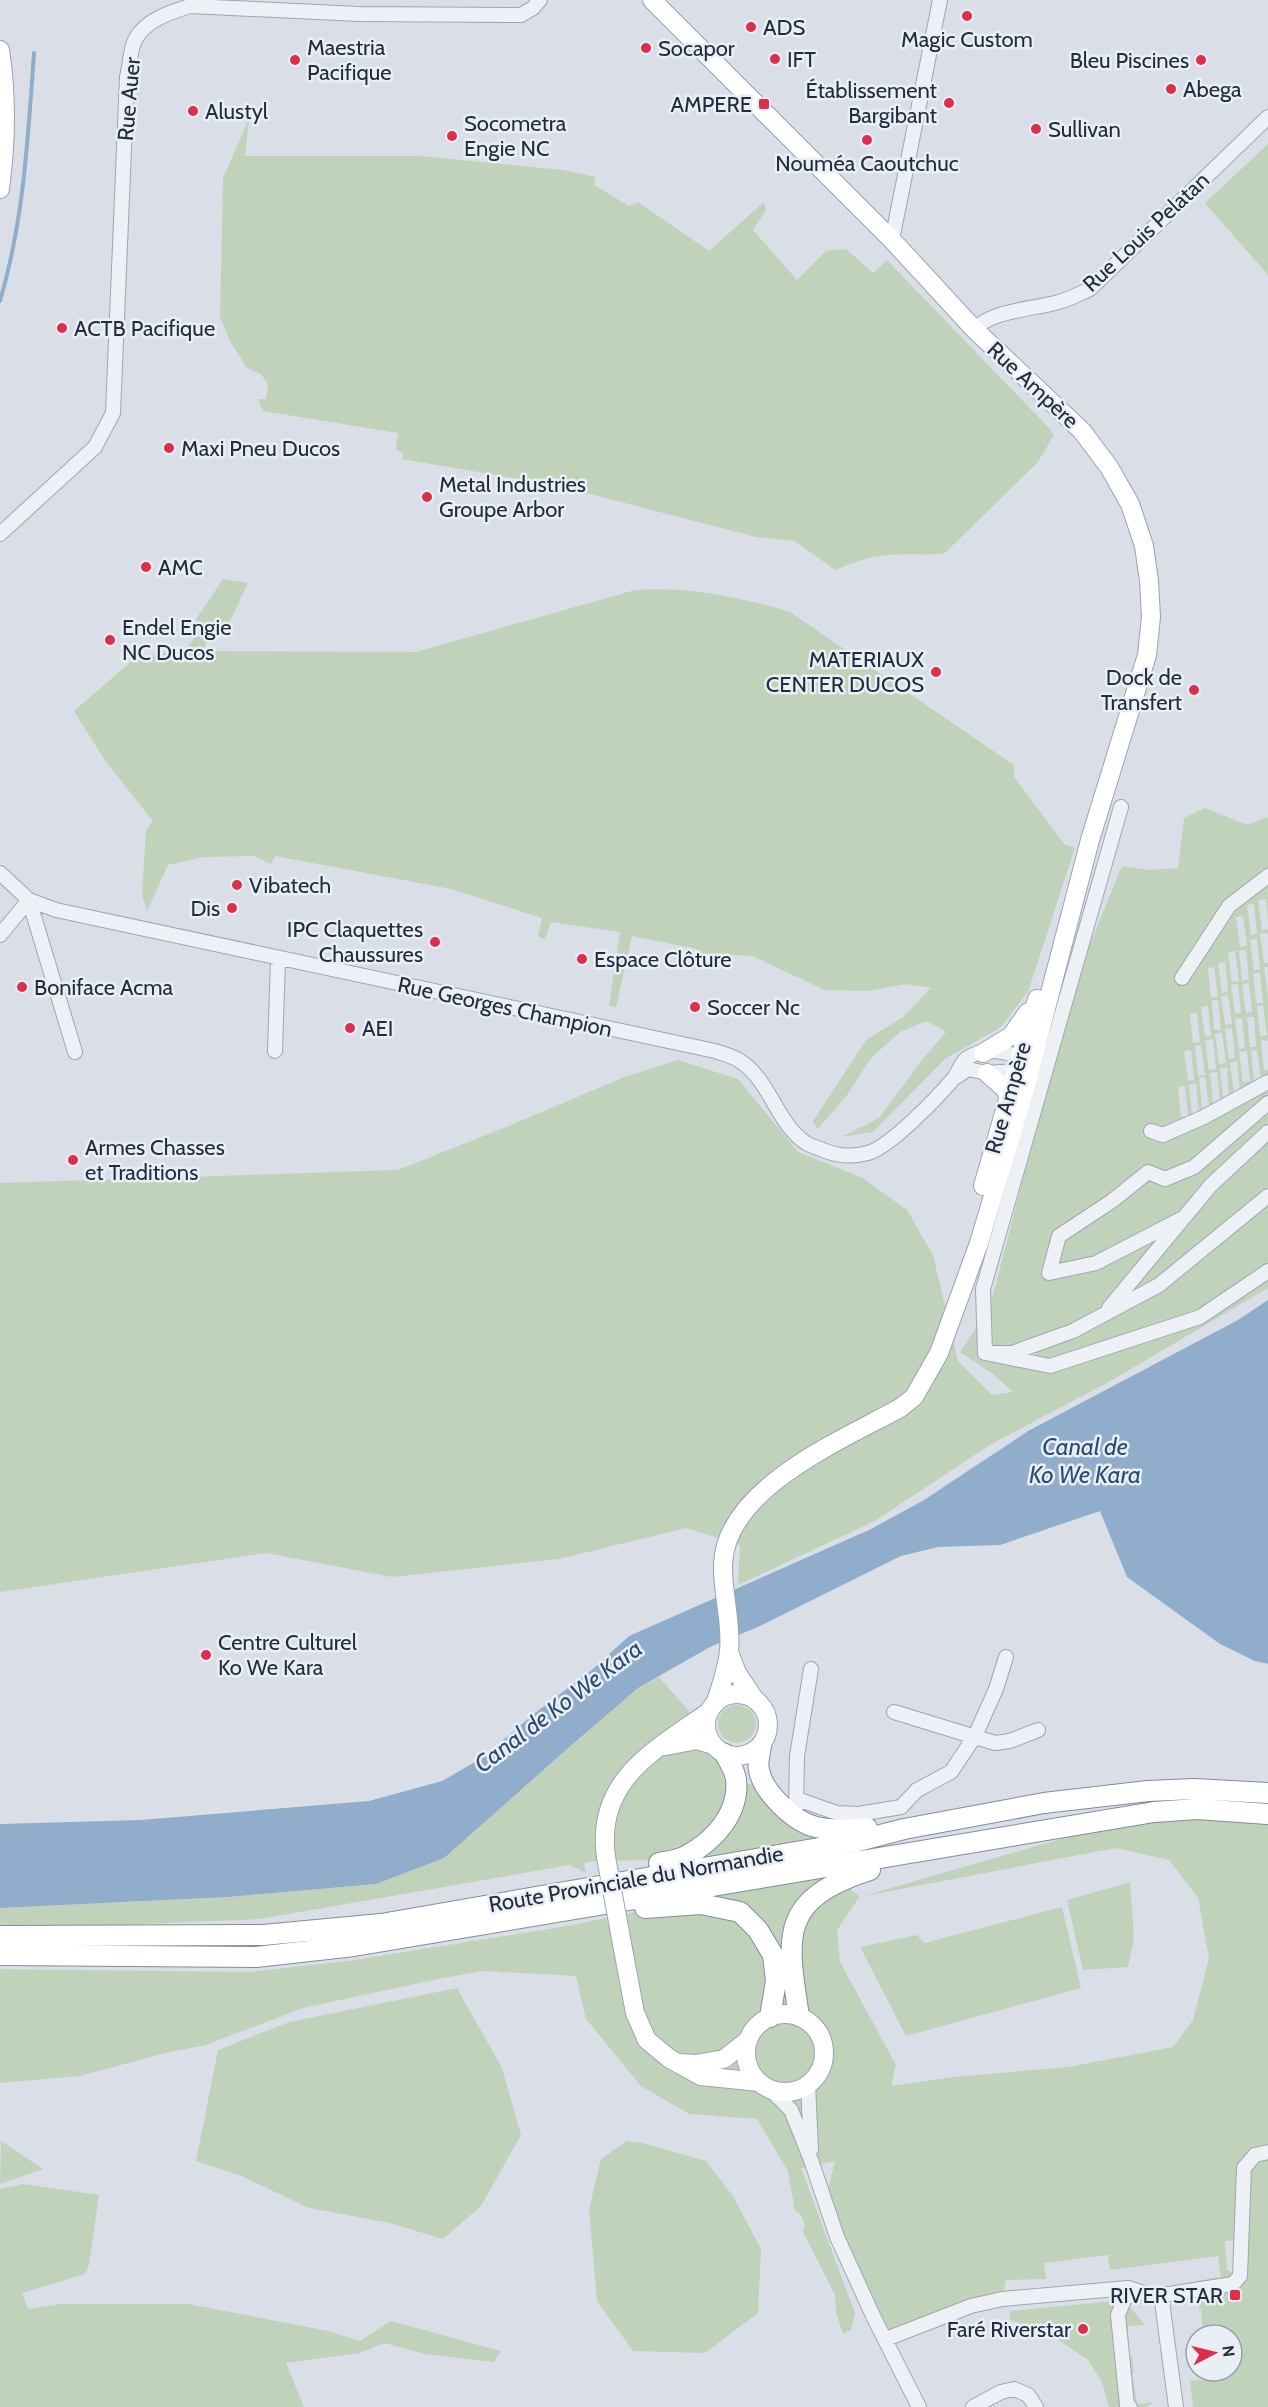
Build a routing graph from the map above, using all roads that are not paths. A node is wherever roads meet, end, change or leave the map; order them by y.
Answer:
1 (540, 0) edge
2 (652, 0) edge
3 (940, 0) edge
4 (0, 50) edge
5 (1268, 117) edge
6 (0, 189) edge
7 (892, 240) junction
8 (974, 329) junction
9 (0, 534) edge
10 (1121, 807) dead end
11 (0, 873) edge
12 (1268, 876) edge
13 (1079, 879) junction
14 (29, 900) junction
15 (0, 935) edge
16 (278, 959) junction
17 (1182, 978) dead end
18 (1039, 992) junction
19 (1037, 1043) junction
20 (275, 1051) dead end
21 (75, 1052) dead end
22 (983, 1053) junction
23 (1020, 1065) junction
24 (987, 1072) junction
25 (954, 1078) junction
26 (1268, 1082) edge
27 (1009, 1096) junction
28 (1268, 1103) edge
29 (1151, 1131) dead end
30 (1268, 1132) edge
31 (996, 1186) junction
32 (1265, 1200) edge
33 (1183, 1218) junction
34 (1268, 1271) edge
35 (1103, 1315) junction
36 (951, 1322) junction
37 (985, 1353) junction
38 (729, 1646) junction
39 (1006, 1657) dead end
40 (811, 1669) dead end
41 (755, 1700) junction
42 (712, 1707) junction
43 (894, 1712) dead end
44 (1038, 1730) dead end
45 (975, 1736) junction
46 (761, 1746) junction
47 (655, 1749) junction
48 (719, 1749) junction
49 (1268, 1792) edge
50 (796, 1807) junction
51 (1268, 1815) edge
52 (904, 1828) junction
53 (930, 1850) junction
54 (576, 1889) junction
55 (582, 1908) junction
56 (0, 1936) edge
57 (0, 1955) edge
58 (799, 2016) junction
59 (770, 2017) junction
60 (748, 2040) junction
61 (679, 2063) junction
62 (808, 2084) junction
63 (764, 2085) junction
64 (1268, 2152) edge
65 (811, 2160) junction
66 (1134, 2290) junction
67 (1161, 2294) junction
68 (885, 2339) junction
69 (919, 2407) edge
70 (973, 2407) edge
71 (1036, 2407) edge
72 (1130, 2407) edge
73 (1176, 2407) edge

1 - 9 street, Rue Auer
2 - 7 main road, Rue Ampère
3 - 7 street
4 - 6 main road
5 - 8 street, Rue Louis Pelatan
7 - 8 main road, Rue Ampère
8 - 13 main road, Rue Ampère
10 - 37 street
11 - 14 street, Rue Georges Champion
12 - 17 street
13 - 18 main road, Rue Ampère
13 - 19 main road, Rue Ampère
14 - 15 street
14 - 16 street, Rue Georges Champion
14 - 21 street
16 - 20 street
16 - 25 street, Rue Georges Champion
18 - 22 main road
18 - 23 main road, Rue Ampère
19 - 23 street
19 - 31 main road, Rue Ampère
22 - 23 street
22 - 25 street, Rue Georges Champion
23 - 24 street
23 - 27 main road, Rue Ampère
23 - 31 street
24 - 25 street
24 - 27 main road
26 - 29 street
27 - 36 main road, Rue Ampère
28 - 33 street
30 - 33 street
31 - 36 main road, Rue Ampère
32 - 35 street
33 - 35 street
34 - 37 street
35 - 37 street
36 - 38 main road, Rue Ampère
38 - 41 main road
38 - 42 main road
39 - 45 street
40 - 50 street
41 - 42 main road
41 - 46 main road
42 - 47 main road
42 - 48 main road
43 - 45 street
44 - 45 street
45 - 50 street
46 - 48 main road
46 - 50 highway
47 - 48 main road
47 - 61 main road, bridge
48 - 54 highway
49 - 52 highway, Route Provinciale du Normandie
50 - 52 highway
51 - 53 highway, Route Provinciale du Normandie
52 - 54 highway, Route Provinciale du Normandie
53 - 55 highway, Route Provinciale du Normandie
53 - 58 highway
54 - 56 highway, Route Provinciale du Normandie
55 - 57 highway, Route Provinciale du Normandie
55 - 59 highway
58 - 59 main road
58 - 62 main road
59 - 60 main road
60 - 61 main road
60 - 63 main road
61 - 63 main road
62 - 63 main road
62 - 65 street
63 - 65 street
64 - 67 street
65 - 68 street
66 - 67 street
66 - 68 street
66 - 72 street
67 - 73 street
68 - 69 street
70 - 71 street

